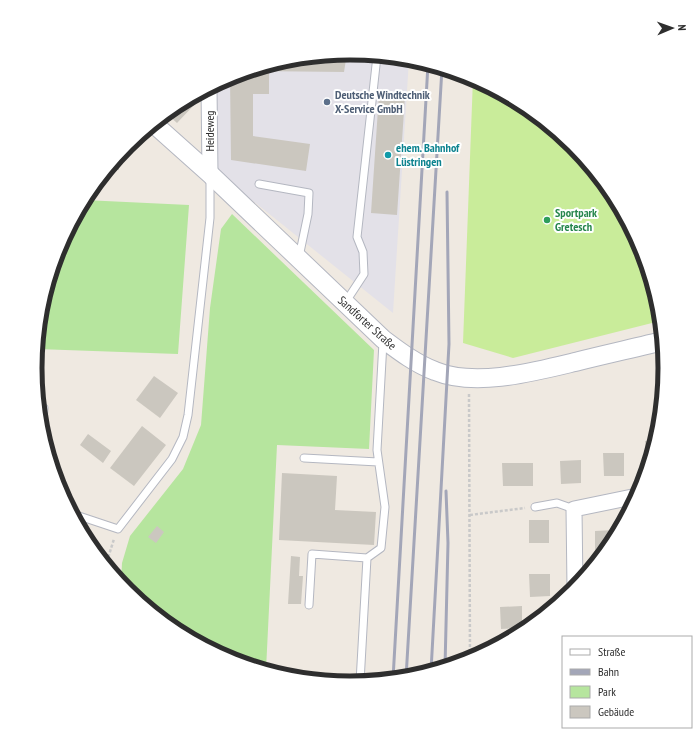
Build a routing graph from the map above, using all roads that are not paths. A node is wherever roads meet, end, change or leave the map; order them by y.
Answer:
1 (376, 62) edge
2 (209, 94) edge
3 (158, 128) edge
4 (210, 174) junction
5 (259, 184) dead end
6 (299, 259) junction
7 (345, 303) junction
8 (383, 340) junction
9 (656, 342) edge
10 (304, 458) dead end
11 (378, 462) junction
12 (629, 498) edge
13 (535, 506) road end
14 (574, 509) junction
15 (80, 516) edge
16 (367, 558) junction
17 (575, 579) edge
18 (309, 605) dead end
19 (360, 675) edge

1 - 7 lane
2 - 4 street, Heideweg
3 - 4 street, Sandforter Straße
4 - 6 street, Sandforter Straße
4 - 15 lane
5 - 6 lane
6 - 7 street, Sandforter Straße
7 - 8 street, Sandforter Straße
8 - 9 street, Sandforter Straße
8 - 11 lane
10 - 11 lane
11 - 16 lane
12 - 14 street
13 - 14 lane
14 - 17 street
16 - 18 lane
16 - 19 lane

